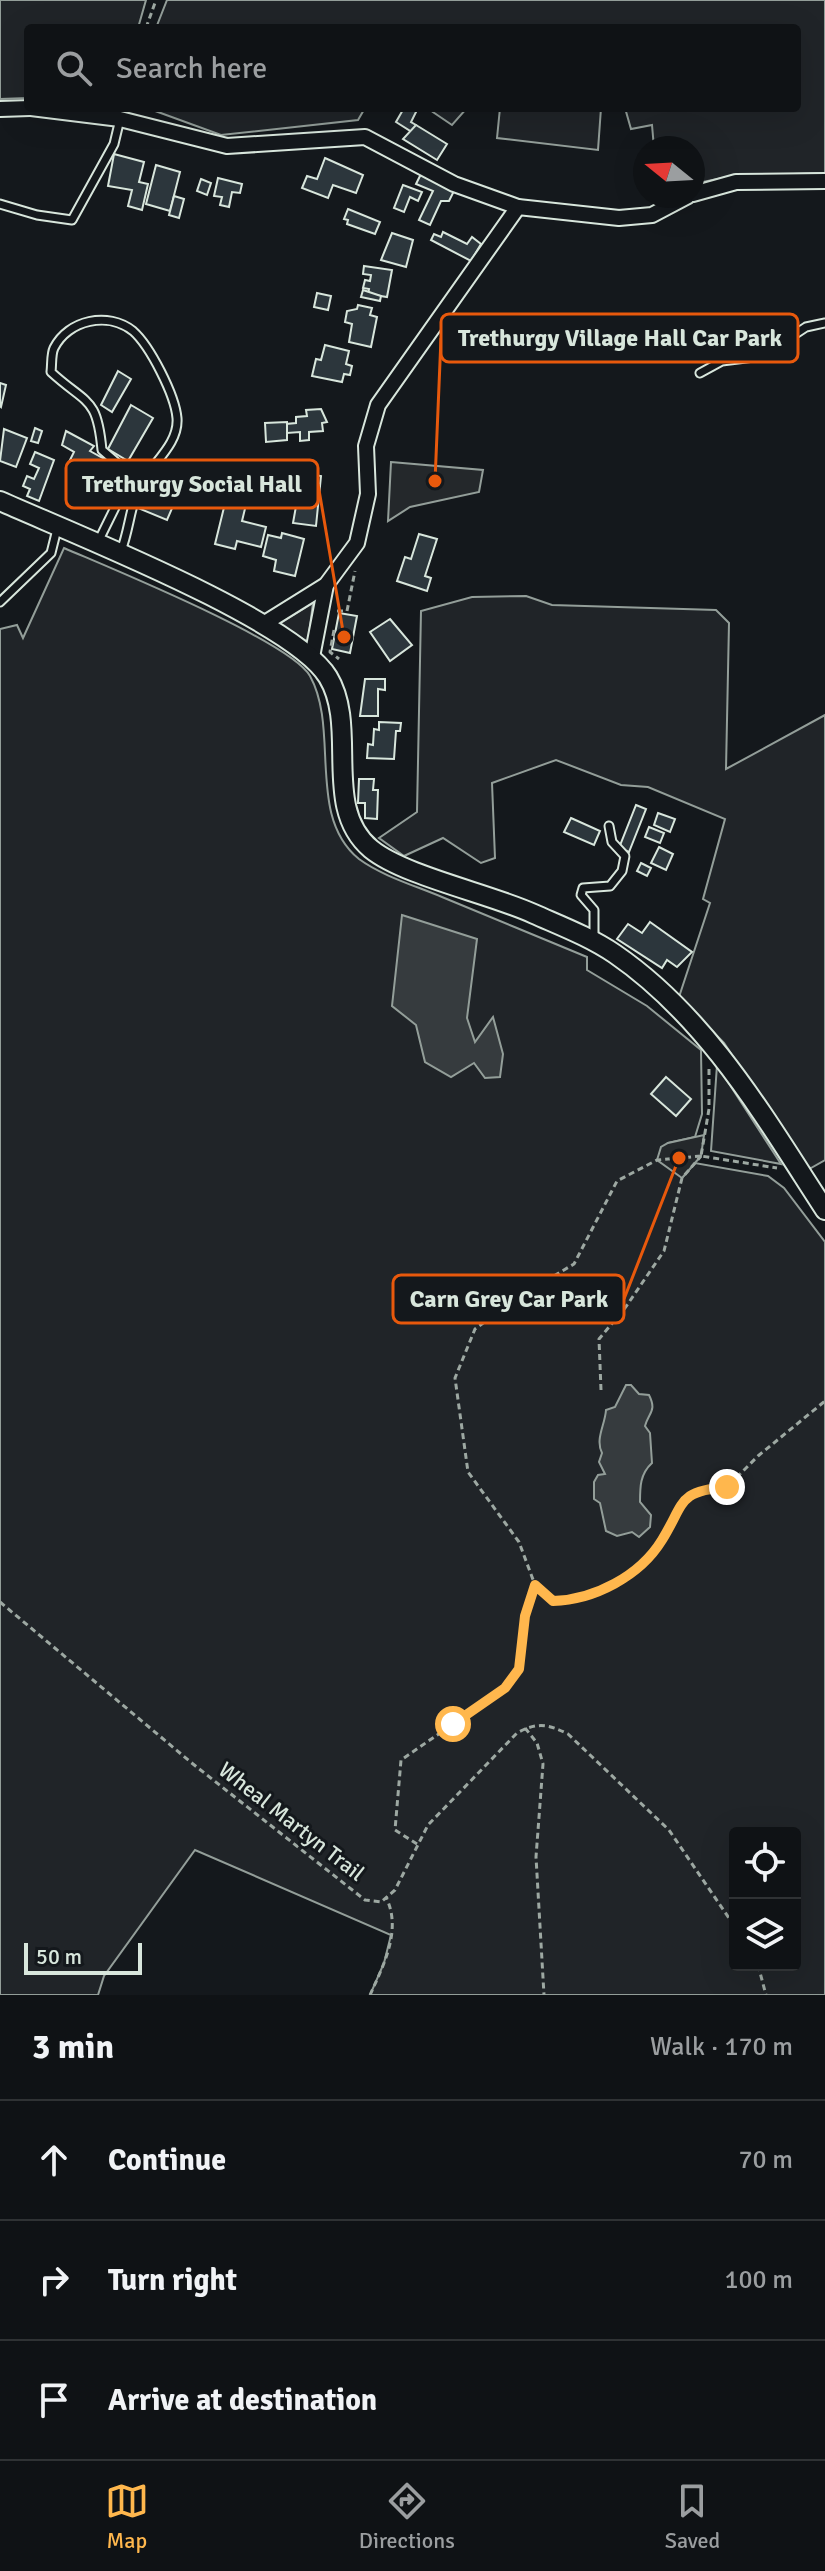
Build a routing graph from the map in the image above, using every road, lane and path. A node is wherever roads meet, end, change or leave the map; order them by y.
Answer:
1 (156, 0) edge
2 (147, 24) edge
3 (24, 108) edge
4 (0, 109) edge
5 (64, 112) edge
6 (113, 118) junction
7 (825, 181) edge
8 (705, 191) edge
9 (0, 204) edge
10 (518, 207) junction
11 (666, 208) edge
12 (825, 323) edge
13 (700, 373) dead end
14 (0, 501) edge
15 (57, 527) junction
16 (357, 543) junction
17 (97, 544) junction
18 (119, 555) junction
19 (326, 585) junction
20 (0, 602) edge
21 (265, 623) junction
22 (312, 657) junction
23 (339, 659) dead end
24 (609, 826) dead end
25 (593, 942) junction
26 (711, 1043) junction
27 (701, 1156) junction
28 (800, 1172) junction
29 (825, 1210) edge
30 (601, 1390) dead end
31 (825, 1401) edge
32 (535, 1585) junction
33 (0, 1602) edge
34 (525, 1728) junction
35 (418, 1844) junction
36 (386, 1897) junction
37 (729, 1918) edge
38 (760, 1971) edge
39 (370, 1995) edge
40 (544, 1995) edge
41 (766, 1995) edge

1 - 2 path
3 - 4 street
5 - 6 street
6 - 9 lane
6 - 10 street
7 - 8 street
10 - 11 street
10 - 16 street
12 - 13 lane
14 - 15 street
15 - 17 street
15 - 20 lane
16 - 19 street
16 - 23 path
17 - 18 street
17 - 18 lane
18 - 21 street
19 - 21 street
19 - 22 street
21 - 22 street
22 - 25 street
24 - 25 lane
25 - 26 street
26 - 27 path
26 - 28 street
27 - 28 path
27 - 30 path
27 - 32 path
28 - 29 street
31 - 32 path
32 - 35 path
33 - 36 path, Wheal Martyn Trail
34 - 35 path, Wheal Martyn Trail
34 - 37 path
34 - 40 path
35 - 36 path, Wheal Martyn Trail
36 - 39 path
38 - 41 path

